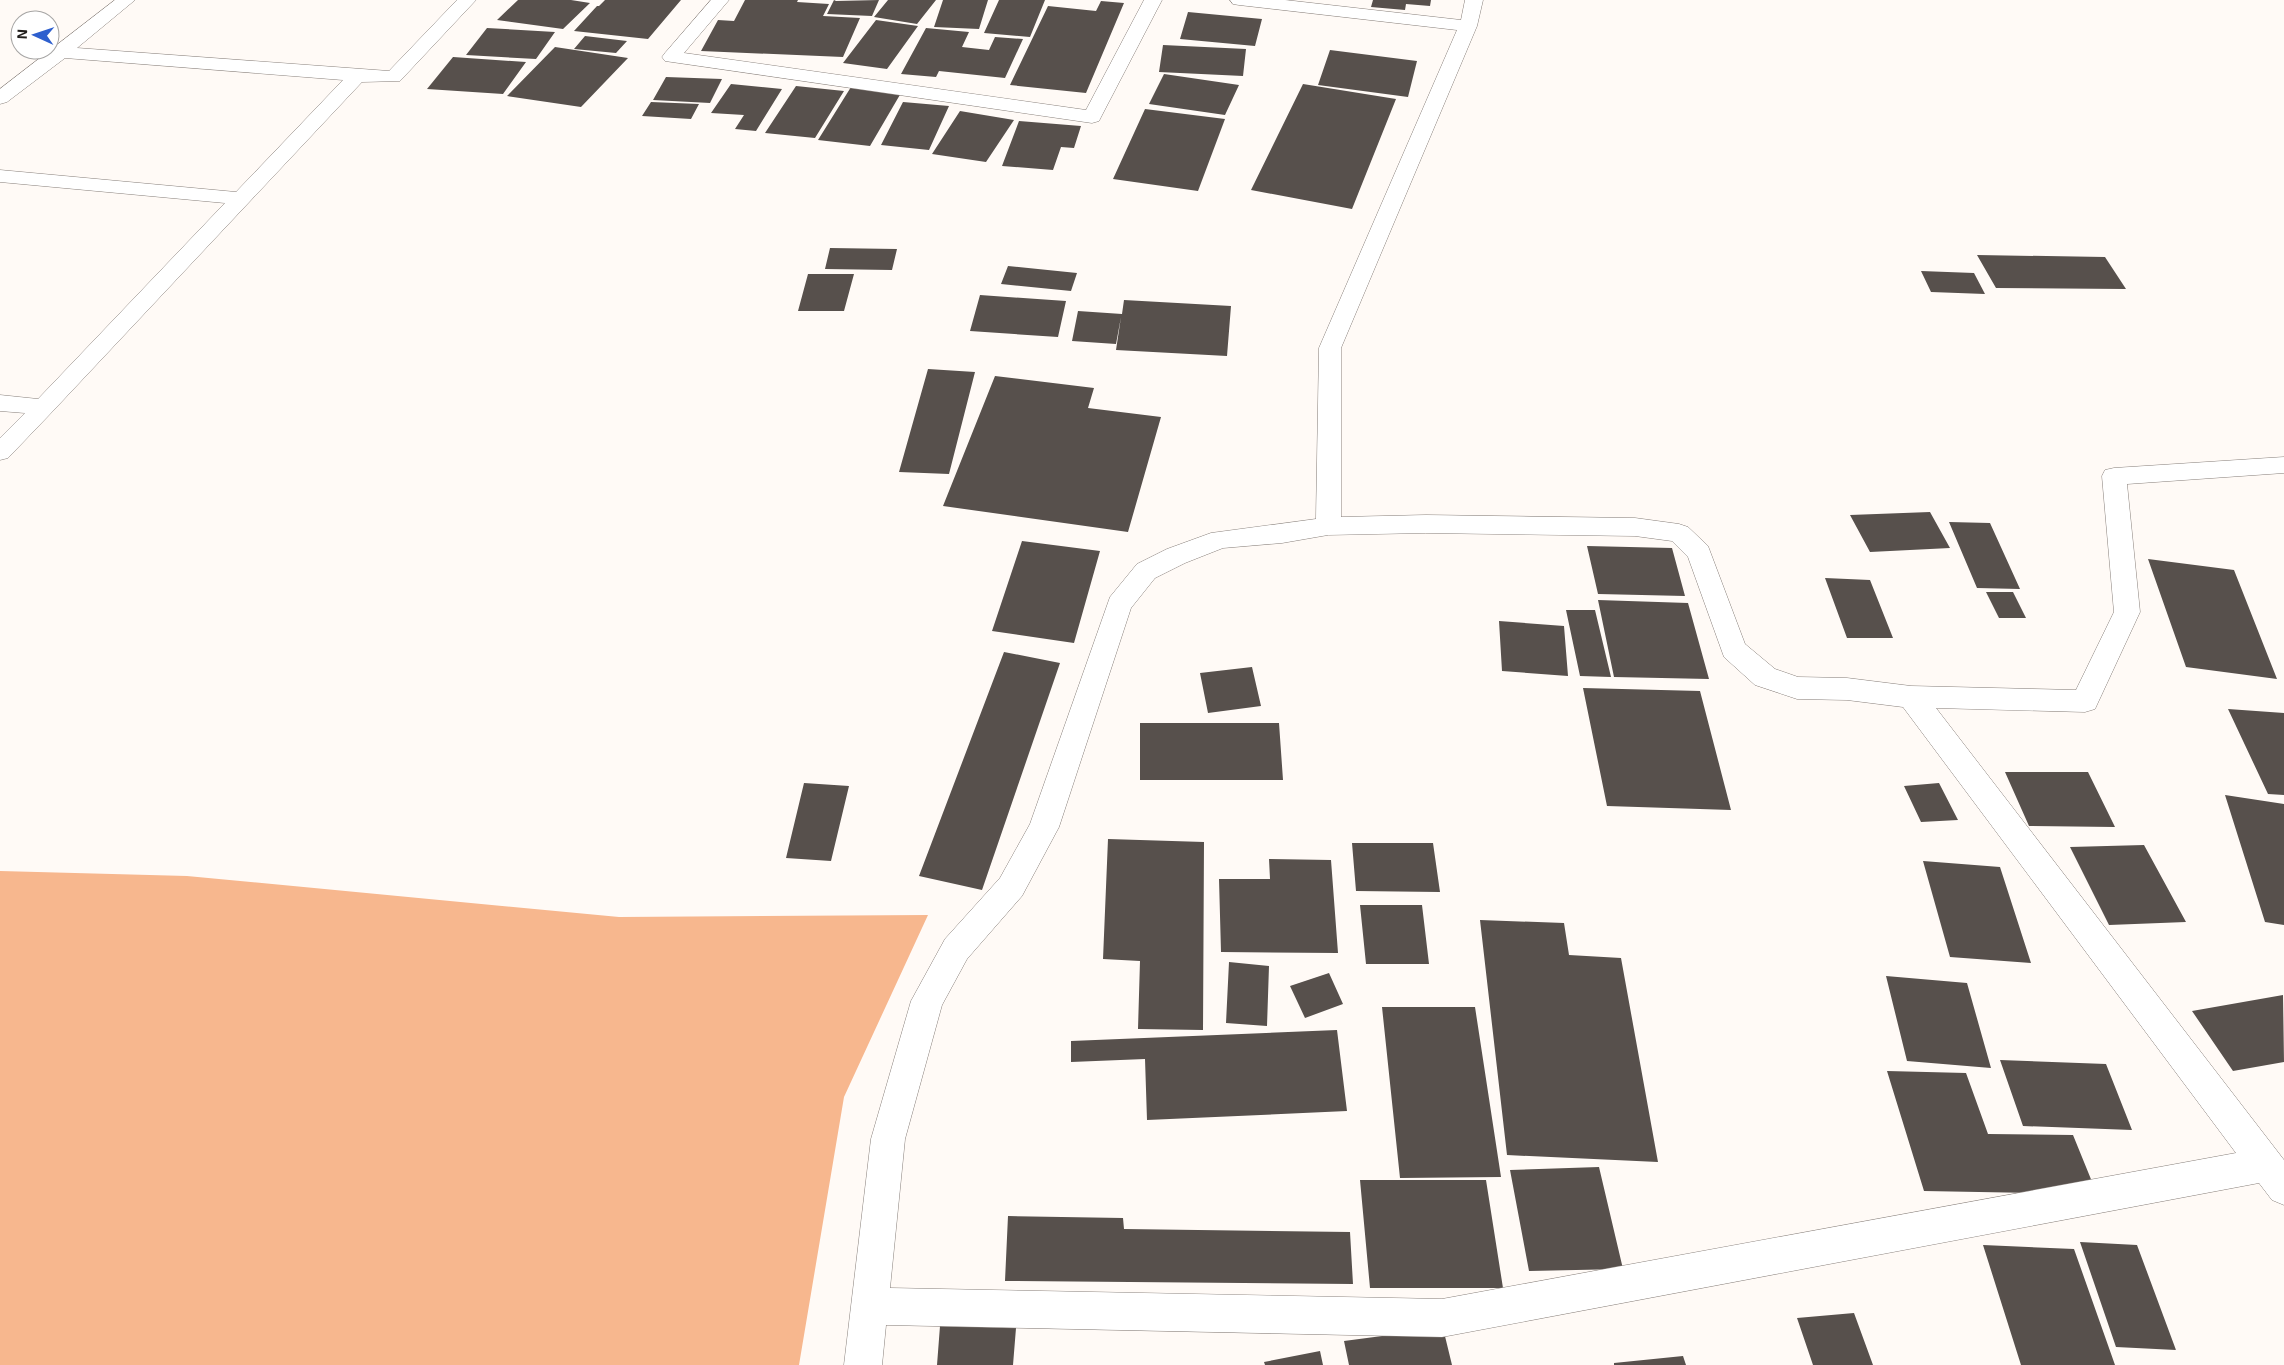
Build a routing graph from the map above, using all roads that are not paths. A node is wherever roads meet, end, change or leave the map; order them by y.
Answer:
1 (126, 0) edge
2 (467, 0) edge
3 (720, 0) edge
4 (1153, 0) edge
5 (1239, 0) edge
6 (1474, 0) edge
7 (1468, 26) junction
8 (60, 52) joint
9 (50, 60) edge
10 (357, 76) junction
11 (0, 98) edge
12 (0, 176) edge
13 (242, 198) junction
14 (0, 403) edge
15 (44, 407) junction
16 (0, 452) edge
17 (2284, 465) edge
18 (1328, 526) junction
19 (1911, 697) junction
20 (2275, 1176) edge
21 (870, 1306) junction
22 (863, 1365) edge

1 - 8 street
2 - 10 street
3 - 4 street
5 - 7 street
6 - 7 street
7 - 18 street
8 - 10 street
9 - 11 street
10 - 13 street
12 - 13 street
13 - 15 street
14 - 15 street
15 - 16 street
17 - 19 street
18 - 19 street
18 - 21 street
19 - 20 street
20 - 21 street
21 - 22 street

